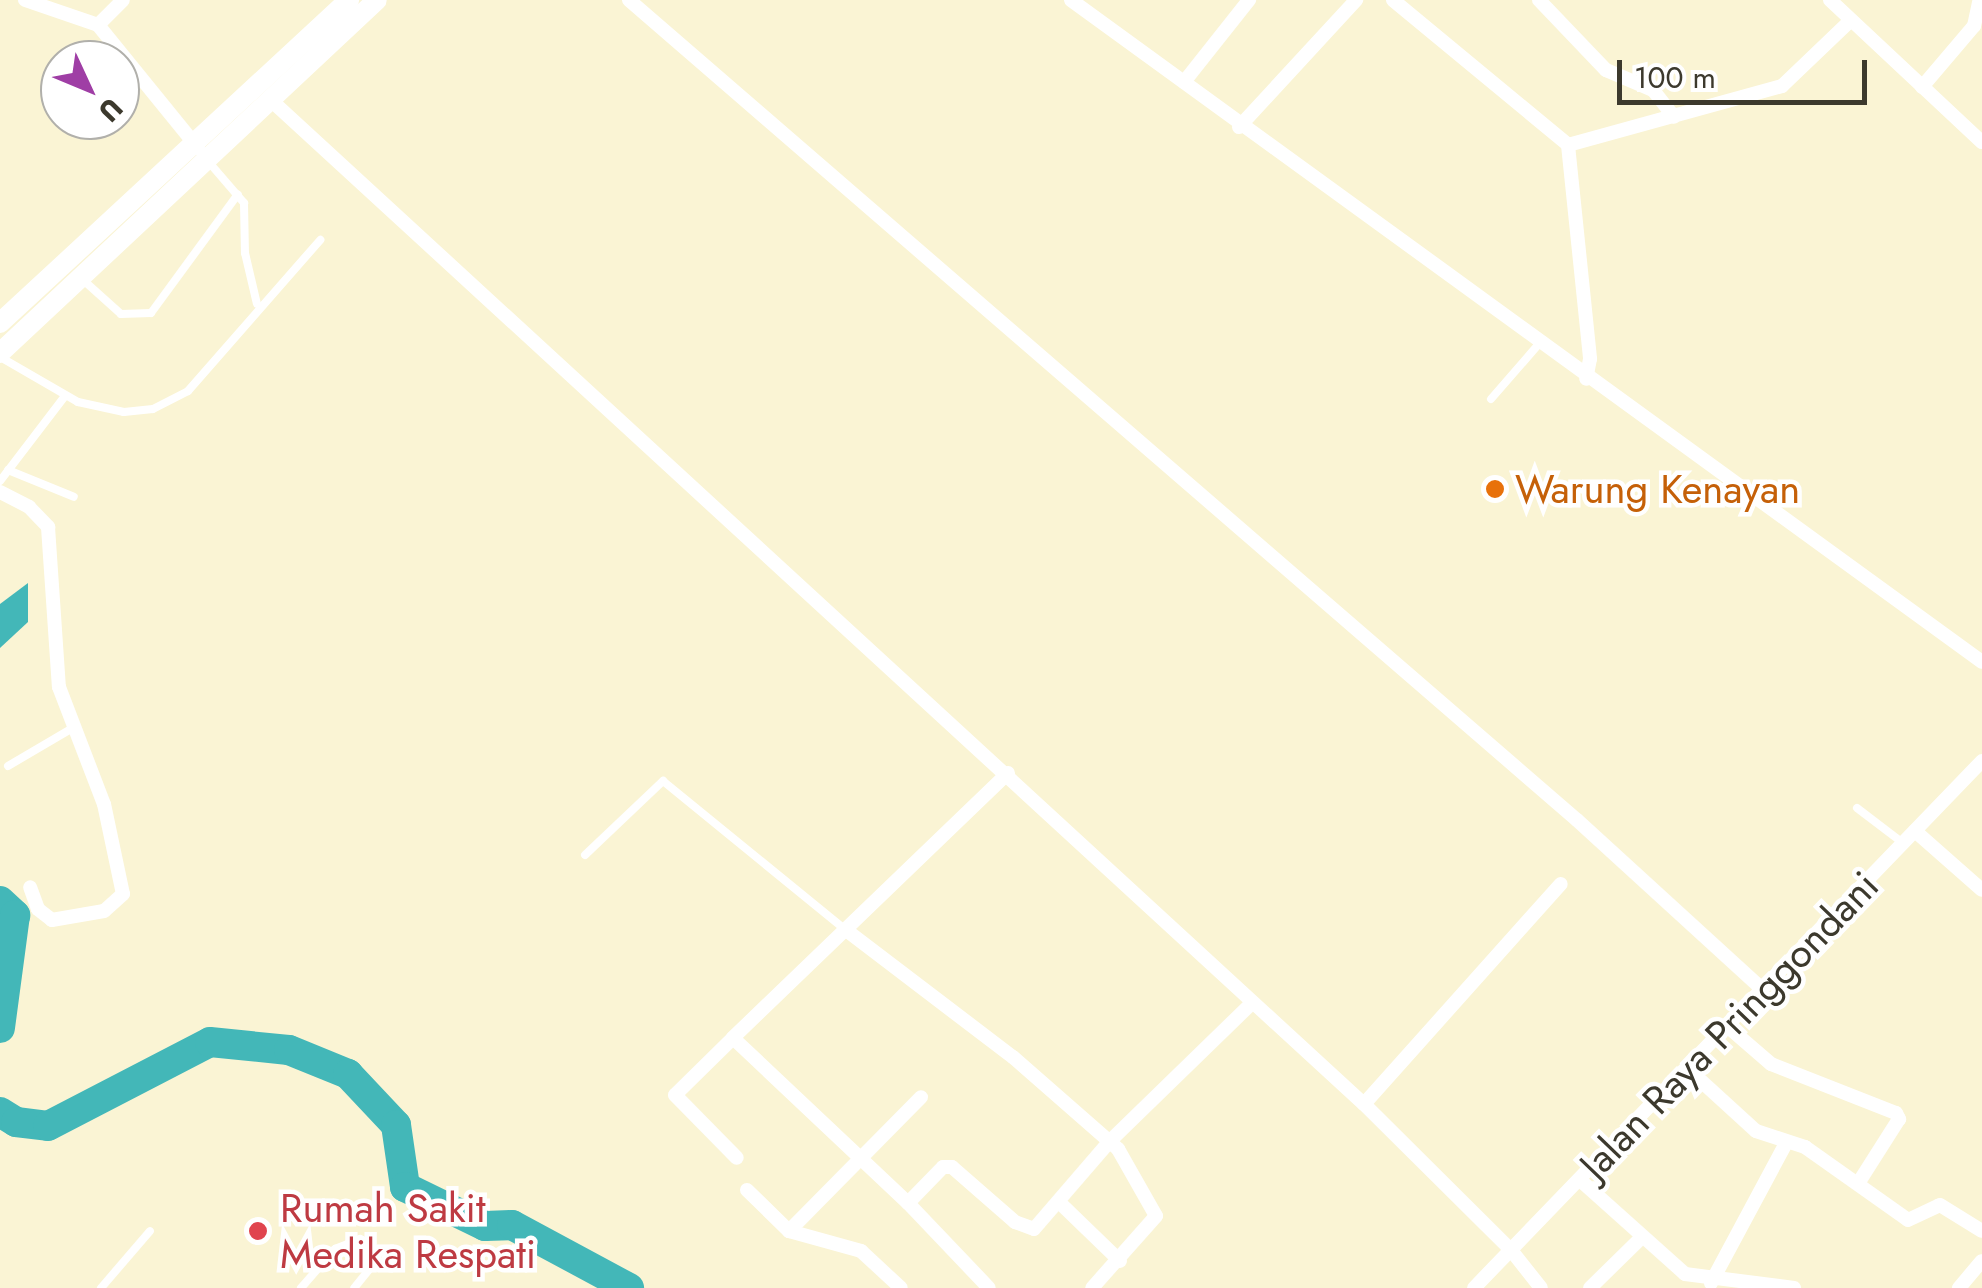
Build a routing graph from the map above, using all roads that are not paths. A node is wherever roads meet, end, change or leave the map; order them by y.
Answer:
1 (25, 0) edge
2 (123, 0) edge
3 (350, 0) edge
4 (378, 0) edge
5 (629, 0) edge
6 (1071, 0) edge
7 (1249, 0) edge
8 (1356, 0) edge
9 (1393, 0) edge
10 (1539, 0) edge
11 (1830, 0) edge
12 (1979, 3) dead end
13 (1850, 21) junction
14 (98, 25) junction
15 (1184, 82) junction
16 (1922, 87) junction
17 (273, 102) junction
18 (1674, 117) junction
19 (1238, 127) junction
20 (1982, 142) edge
21 (1568, 146) junction
22 (201, 152) junction
23 (238, 194) junction
24 (320, 240) dead end
25 (80, 277) junction
26 (257, 304) junction
27 (0, 323) edge
28 (1538, 345) junction
29 (0, 355) edge
30 (1586, 379) junction
31 (64, 396) junction
32 (1492, 399) dead end
33 (8, 470) junction
34 (0, 481) edge
35 (43, 486) junction
36 (0, 492) edge
37 (74, 498) dead end
38 (29, 507) junction
39 (1982, 662) edge
40 (71, 729) junction
41 (1982, 761) edge
42 (8, 766) dead end
43 (1008, 773) junction
44 (1857, 808) dead end
45 (1915, 831) junction
46 (1904, 843) junction
47 (585, 855) dead end
48 (1560, 884) dead end
49 (30, 887) dead end
50 (1982, 890) edge
51 (846, 930) junction
52 (1762, 989) junction
53 (1252, 1003) junction
54 (1727, 1026) junction
55 (733, 1038) junction
56 (1688, 1068) junction
57 (922, 1096) dead end
58 (1364, 1104) junction
59 (1110, 1141) junction
60 (1786, 1143) junction
61 (737, 1158) dead end
62 (862, 1158) junction
63 (1580, 1180) junction
64 (1859, 1182) junction
65 (747, 1190) dead end
66 (908, 1203) junction
67 (1061, 1204) junction
68 (789, 1230) junction
69 (150, 1231) dead end
70 (1982, 1231) edge
71 (1640, 1239) junction
72 (1512, 1250) junction
73 (1120, 1261) junction
74 (1982, 1262) edge
75 (1711, 1284) edge
76 (100, 1288) edge
77 (301, 1288) edge
78 (354, 1288) edge
79 (901, 1288) edge
80 (989, 1288) edge
81 (1092, 1288) edge
82 (1474, 1288) edge
83 (1541, 1288) edge
84 (1590, 1288) edge
85 (1794, 1288) edge
86 (1959, 1288) edge

1 - 14 street
2 - 14 street
3 - 22 main road
4 - 17 main road
5 - 52 street
6 - 15 street
7 - 15 street
8 - 19 street
9 - 21 street
10 - 18 street
11 - 13 street
12 - 16 street
13 - 16 street
13 - 18 street
14 - 22 street
15 - 19 street
16 - 20 street
17 - 22 main road
17 - 43 street
18 - 21 street
19 - 28 street
21 - 30 street
22 - 23 lane
22 - 25 main road
22 - 27 main road
23 - 25 lane
23 - 26 lane
24 - 26 lane
25 - 29 main road
26 - 31 lane
28 - 30 street
28 - 32 lane
29 - 31 lane
30 - 39 street
31 - 33 lane
33 - 34 lane
33 - 35 lane
35 - 37 lane
35 - 38 lane
36 - 38 street
38 - 40 street
40 - 42 lane
40 - 49 street
41 - 45 street, Jalan Raya Pringgondani
43 - 51 street
43 - 53 street
44 - 46 lane
45 - 46 street, Jalan Raya Pringgondani
45 - 50 street
46 - 52 street, Jalan Raya Pringgondani
47 - 51 lane
48 - 58 street
51 - 55 street
51 - 59 street
52 - 54 street, Jalan Raya Pringgondani
53 - 58 street
53 - 59 street
54 - 56 street, Jalan Raya Pringgondani
54 - 64 street
55 - 61 street
55 - 62 street
56 - 60 street
56 - 63 street, Jalan Raya Pringgondani
57 - 62 street
58 - 72 street
59 - 67 street
59 - 73 street
60 - 64 street
60 - 75 street
62 - 66 street
62 - 68 street
63 - 71 street
63 - 72 street, Jalan Raya Pringgondani
64 - 70 street
65 - 68 street
66 - 67 street
66 - 80 street
67 - 73 street
68 - 79 street
69 - 76 lane
71 - 75 street
71 - 84 street
72 - 82 street, Jalan Raya Pringgondani
72 - 83 street
73 - 81 street
74 - 86 street
75 - 85 street
77 - 78 lane

